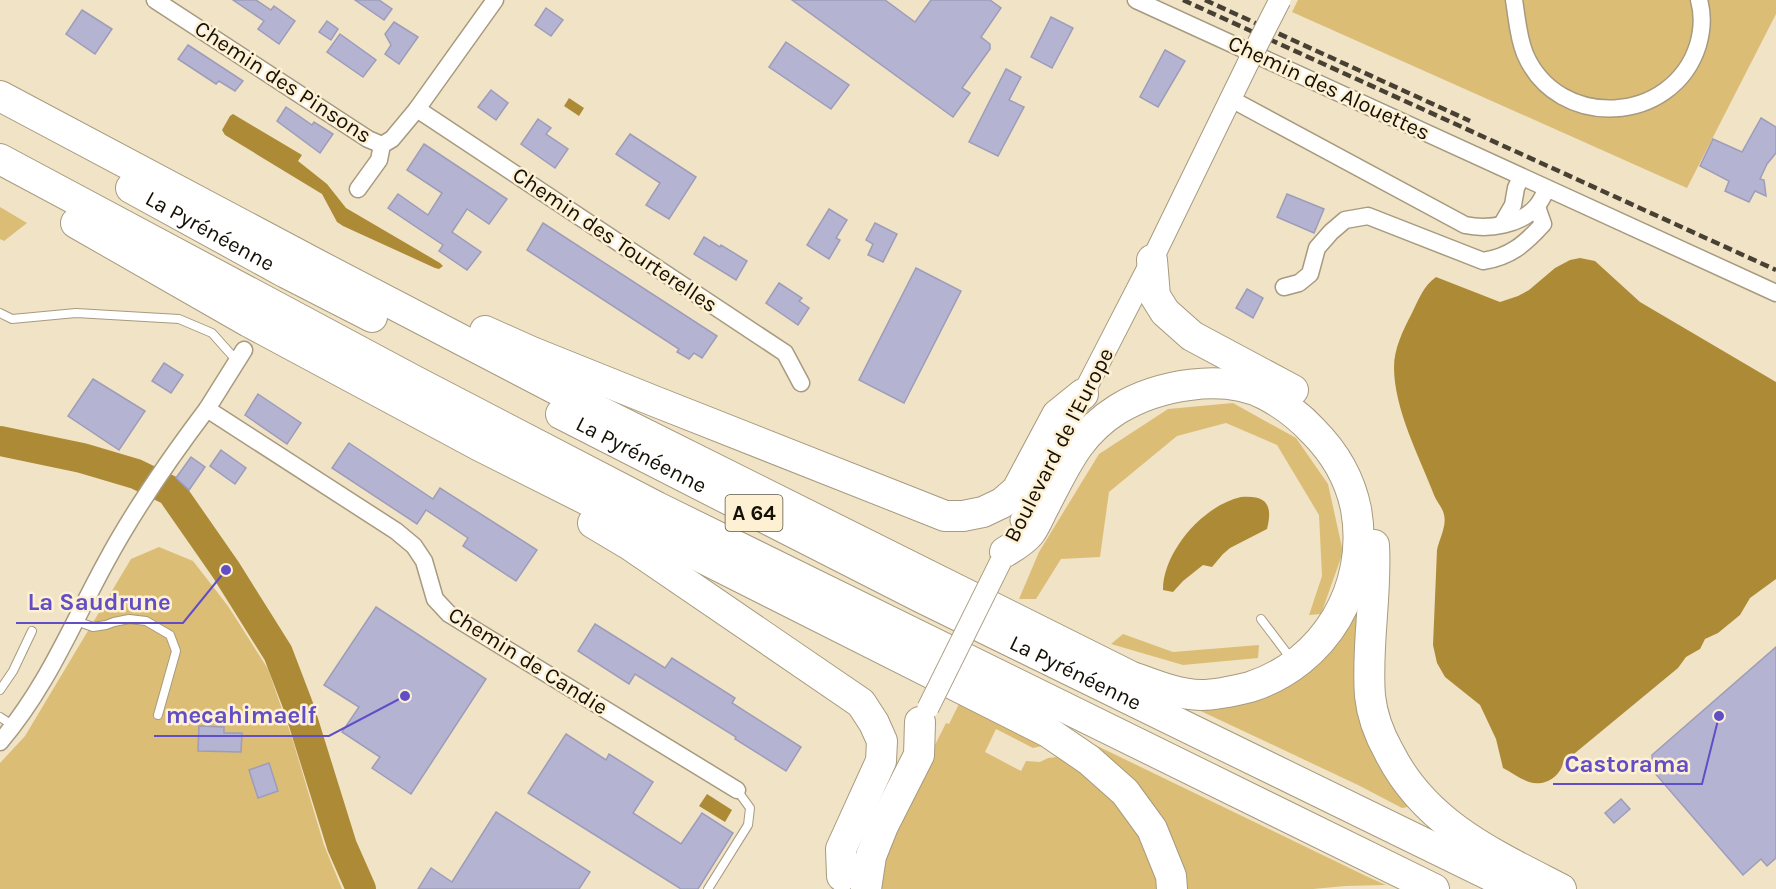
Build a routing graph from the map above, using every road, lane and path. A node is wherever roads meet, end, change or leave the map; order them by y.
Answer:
1 (155, 0) edge
2 (495, 0) edge
3 (1136, 0) edge
4 (1280, 0) edge
5 (1514, 0) edge
6 (1700, 0) edge
7 (0, 96) edge
8 (1231, 99) junction
9 (417, 109) junction
10 (0, 117) edge
11 (382, 144) junction
12 (0, 159) edge
13 (1521, 177) junction
14 (36, 179) junction
15 (358, 189) dead end
16 (1547, 189) junction
17 (1537, 207) junction
18 (1502, 224) junction
19 (1152, 260) junction
20 (318, 265) junction
21 (1284, 287) dead end
22 (1776, 293) edge
23 (0, 313) edge
24 (241, 355) joint
25 (801, 383) dead end
26 (1083, 394) junction
27 (207, 409) junction
28 (478, 445) junction
29 (1003, 557) junction
30 (1261, 619) dead end
31 (76, 621) junction
32 (32, 631) dead end
33 (1296, 665) junction
34 (0, 690) edge
35 (158, 715) dead end
36 (924, 715) joint
37 (7, 721) edge
38 (0, 742) edge
39 (737, 790) joint
40 (848, 885) edge
41 (708, 889) edge
42 (1172, 889) edge
43 (1434, 889) edge
44 (1518, 889) edge
45 (1561, 889) edge

1 - 11 street, Chemin des Pinsons
2 - 9 street
3 - 13 street, Chemin des Alouettes
4 - 8 street, Boulevard de l'Europe, bridge
5 - 6 street
7 - 20 highway
8 - 18 street
8 - 19 street, Boulevard de l'Europe
9 - 11 street
9 - 25 street, Chemin des Tourterelles
10 - 44 highway, La Pyrénéenne / A 64
11 - 15 street
12 - 14 highway, La Pyrénéenne / A 64
13 - 16 street, Chemin des Alouettes
13 - 18 street
14 - 28 highway
14 - 43 highway, La Pyrénéenne / A 64
16 - 17 street
16 - 22 street, Chemin des Alouettes
17 - 18 street
17 - 21 street
19 - 26 street, Boulevard de l'Europe
19 - 45 highway
20 - 26 highway
20 - 33 highway
23 - 24 lane
24 - 27 street
26 - 29 street, Boulevard de l'Europe
27 - 31 street
27 - 39 street, Chemin de Candie
28 - 40 highway
28 - 42 highway
29 - 33 highway
29 - 36 street, Boulevard de l'Europe, bridge
30 - 33 lane
31 - 35 lane
31 - 37 street
32 - 34 lane
36 - 40 highway
37 - 38 street
39 - 41 lane

